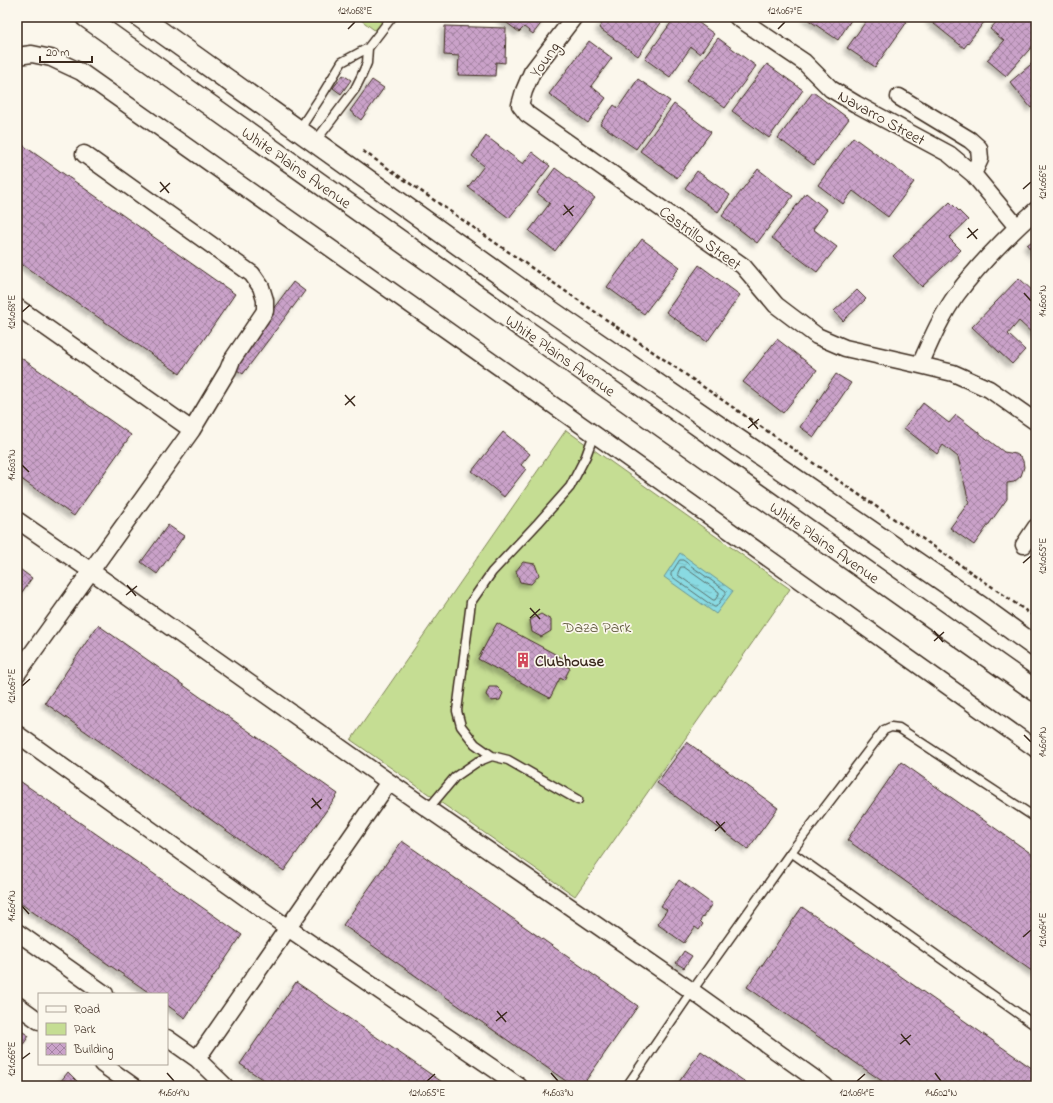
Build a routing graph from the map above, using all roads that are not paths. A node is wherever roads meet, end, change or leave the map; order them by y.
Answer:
1 (86, 17) edge
2 (140, 17) edge
3 (392, 17) edge
4 (574, 17) edge
5 (737, 17) edge
6 (368, 48) junction
7 (17, 56) edge
8 (899, 97) dead end
9 (520, 105) joint
10 (299, 130) junction
11 (315, 142) junction
12 (84, 154) dead end
13 (973, 174) junction
14 (1036, 210) edge
15 (1017, 227) junction
16 (17, 307) edge
17 (551, 311) junction
18 (534, 336) junction
19 (920, 365) junction
20 (1036, 422) edge
21 (192, 430) junction
22 (594, 434) junction
23 (17, 520) edge
24 (1036, 527) edge
25 (1024, 545) dead end
26 (91, 571) junction
27 (1036, 647) edge
28 (17, 674) edge
29 (1036, 691) edge
30 (17, 734) edge
31 (1036, 749) edge
32 (492, 756) junction
33 (389, 782) junction
34 (578, 800) dead end
35 (428, 809) junction
36 (1036, 818) edge
37 (791, 852) junction
38 (288, 928) junction
39 (17, 932) edge
40 (692, 991) junction
41 (104, 993) edge
42 (17, 1005) edge
43 (38, 1020) edge
44 (1036, 1026) edge
45 (168, 1039) edge
46 (197, 1059) junction
47 (103, 1065) edge
48 (134, 1086) edge
49 (225, 1086) edge
50 (519, 1086) edge
51 (627, 1086) edge
52 (825, 1086) edge

1 - 18 street, White Plains Avenue
2 - 10 street, White Plains Avenue
3 - 6 lane
4 - 9 street, Young
5 - 13 street, Navarro Street
6 - 10 lane
6 - 11 lane
7 - 22 street
8 - 13 street
9 - 19 street, Castrillo Street
10 - 11 street, White Plains Avenue
11 - 17 street, White Plains Avenue
12 - 21 street
13 - 15 street, Navarro Street
14 - 15 street
15 - 19 street
16 - 21 street
17 - 18 street
17 - 27 street, White Plains Avenue
18 - 29 street, White Plains Avenue
19 - 20 street, Castrillo Street
21 - 26 street
22 - 31 street
22 - 32 lane
23 - 26 street
24 - 25 street
26 - 28 street
26 - 33 street
30 - 38 street
32 - 34 lane
32 - 35 lane
33 - 35 street
33 - 38 street
35 - 40 street
36 - 37 lane
37 - 40 lane
37 - 44 lane
38 - 46 street
38 - 50 street
39 - 41 street
40 - 51 lane
40 - 52 street
42 - 43 street
45 - 46 street
46 - 49 street
47 - 48 street

